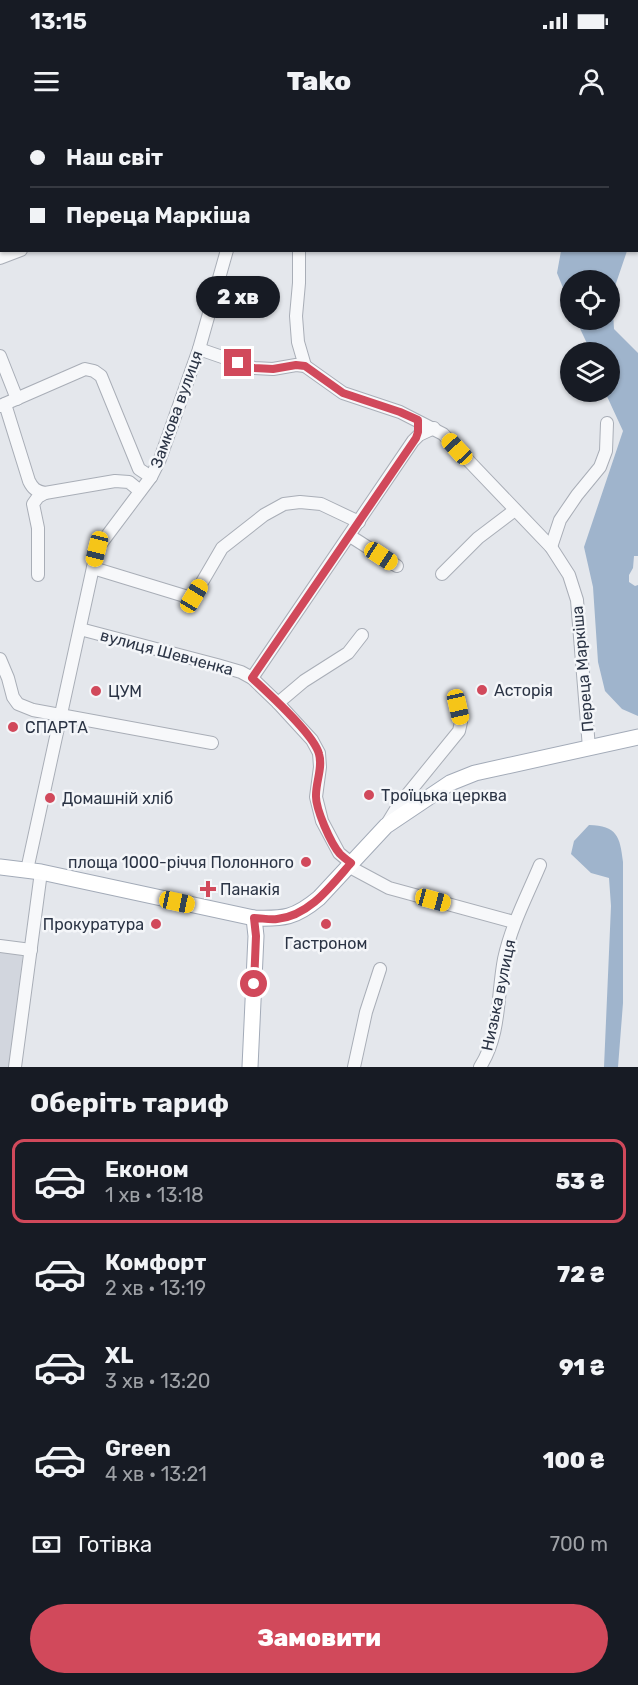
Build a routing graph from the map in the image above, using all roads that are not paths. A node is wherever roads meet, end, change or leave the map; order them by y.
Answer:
1 (16, 252) edge
2 (299, 252) edge
3 (228, 254) edge
4 (0, 258) edge
5 (199, 349) junction
6 (0, 356) edge
7 (305, 366) junction
8 (17, 399) junction
9 (2, 405) edge
10 (418, 420) junction
11 (607, 423) dead end
12 (434, 428) junction
13 (416, 438) junction
14 (139, 469) junction
15 (151, 477) junction
16 (29, 481) junction
17 (129, 482) junction
18 (140, 491) junction
19 (45, 493) junction
20 (33, 504) junction
21 (515, 510) junction
22 (560, 520) junction
23 (359, 522) junction
24 (536, 533) junction
25 (350, 536) junction
26 (551, 547) junction
27 (397, 566) dead end
28 (93, 568) junction
29 (38, 574) dead end
30 (442, 574) dead end
31 (80, 629) junction
32 (362, 635) dead end
33 (0, 659) edge
34 (252, 678) junction
35 (278, 703) junction
36 (458, 707) dead end
37 (61, 715) junction
38 (638, 737) edge
39 (212, 743) dead end
40 (589, 748) junction
41 (386, 826) junction
42 (349, 864) junction
43 (540, 865) dead end
44 (0, 867) edge
45 (34, 871) junction
46 (254, 918) junction
47 (514, 922) junction
48 (0, 946) edge
49 (31, 950) junction
50 (380, 969) dead end
51 (15, 1067) edge
52 (250, 1067) edge
53 (354, 1067) edge
54 (480, 1067) edge

1 - 4 street
2 - 7 street
3 - 5 street, Замкова вулиця
5 - 7 street
5 - 15 street, Замкова вулиця
6 - 8 street
7 - 10 street, Переца Маркіша
8 - 9 street
8 - 14 street
9 - 16 street
10 - 12 street, Переца Маркіша
10 - 13 street
11 - 22 street
12 - 13 street, вулиця Шевченка
12 - 21 street, Переца Маркіша
13 - 23 street, вулиця Шевченка
14 - 15 street
14 - 17 street
15 - 18 street, Замкова вулиця
16 - 19 street
16 - 20 street
17 - 18 street
17 - 19 street
18 - 28 street, Замкова вулиця
19 - 20 street
20 - 29 street
21 - 24 street, Переца Маркіша
21 - 30 street
22 - 24 street
22 - 26 street
23 - 25 street, вулиця Шевченка
23 - 28 street
24 - 26 street, Переца Маркіша
25 - 27 street
25 - 34 street, вулиця Шевченка
26 - 40 street, Переца Маркіша
28 - 31 street, Замкова вулиця
31 - 34 street, вулиця Шевченка
31 - 37 street, Замкова вулиця
32 - 35 street
33 - 37 street
34 - 35 street, вулиця Шевченка
35 - 42 street, вулиця Шевченка
36 - 41 street
37 - 39 street
37 - 45 street, Замкова вулиця
38 - 40 main road
40 - 41 main road
41 - 42 main road
42 - 46 main road
42 - 47 street, Низька вулиця
43 - 47 street, Низька вулиця
44 - 45 main road
45 - 46 main road
45 - 49 street, Замкова вулиця
46 - 52 main road
47 - 54 street, Низька вулиця
48 - 49 street
49 - 51 street, Замкова вулиця
50 - 53 street

